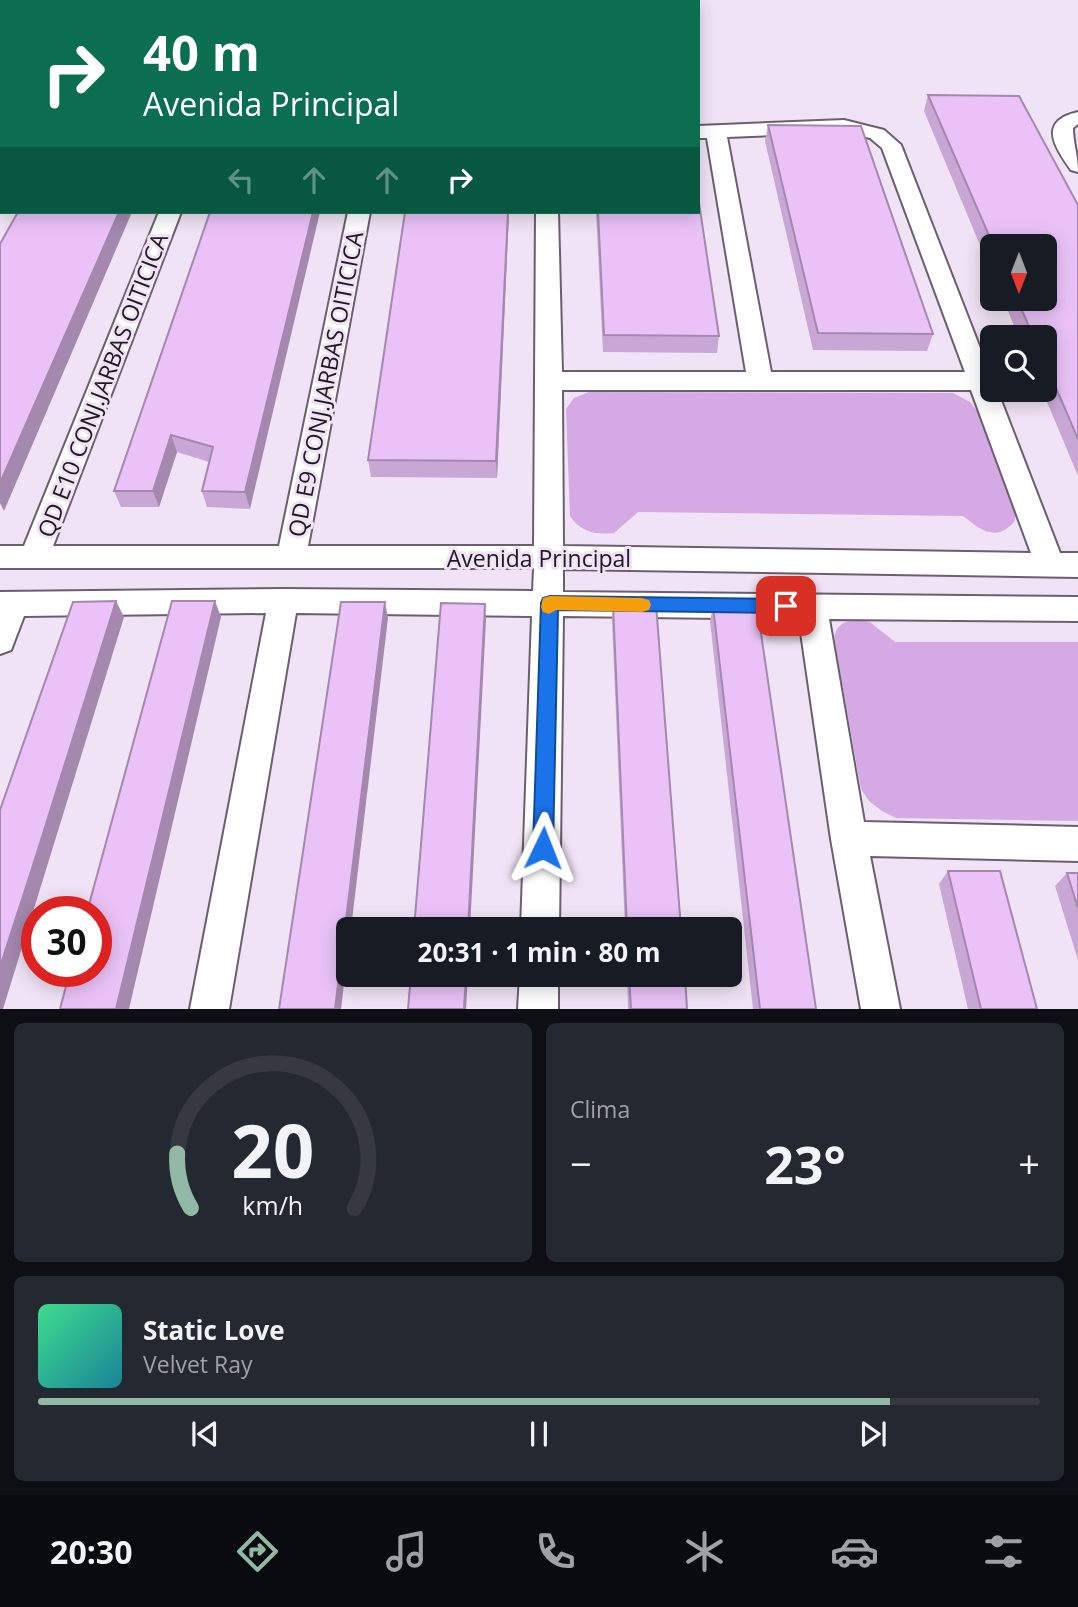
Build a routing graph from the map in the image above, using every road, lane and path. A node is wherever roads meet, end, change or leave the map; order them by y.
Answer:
1 (1078, 118) edge
2 (707, 132) edge
3 (1078, 166) edge
4 (169, 214) edge
5 (359, 214) edge
6 (547, 214) edge
7 (551, 381) junction
8 (760, 381) junction
9 (979, 381) junction
10 (0, 557) edge
11 (291, 557) junction
12 (34, 558) junction
13 (550, 558) junction
14 (1064, 565) edge
15 (282, 601) junction
16 (7, 603) edge
17 (550, 603) junction
18 (812, 607) junction
19 (1078, 609) edge
20 (0, 641) edge
21 (849, 839) junction
22 (1078, 844) edge
23 (540, 917) edge
24 (539, 987) edge
25 (209, 1009) edge
26 (538, 1009) edge
27 (881, 1009) edge

1 - 3 street
2 - 8 street
2 - 9 street
4 - 12 street, QD E10 CONJ.JARBAS OITICICA
5 - 11 street, QD E9 CONJ.JARBAS OITICICA
6 - 7 street
7 - 8 street
7 - 13 street
8 - 9 street
9 - 14 street
10 - 12 street, Avenida Principal
11 - 12 street, Avenida Principal
11 - 13 street, Avenida Principal
13 - 14 street, Avenida Principal
13 - 17 street
15 - 16 street, Avenida Principal
15 - 17 street, Avenida Principal
15 - 25 street
16 - 20 street
17 - 18 street, Avenida Principal
17 - 23 street
18 - 19 street, Avenida Principal
18 - 21 street
21 - 22 street
21 - 27 street
24 - 26 street

